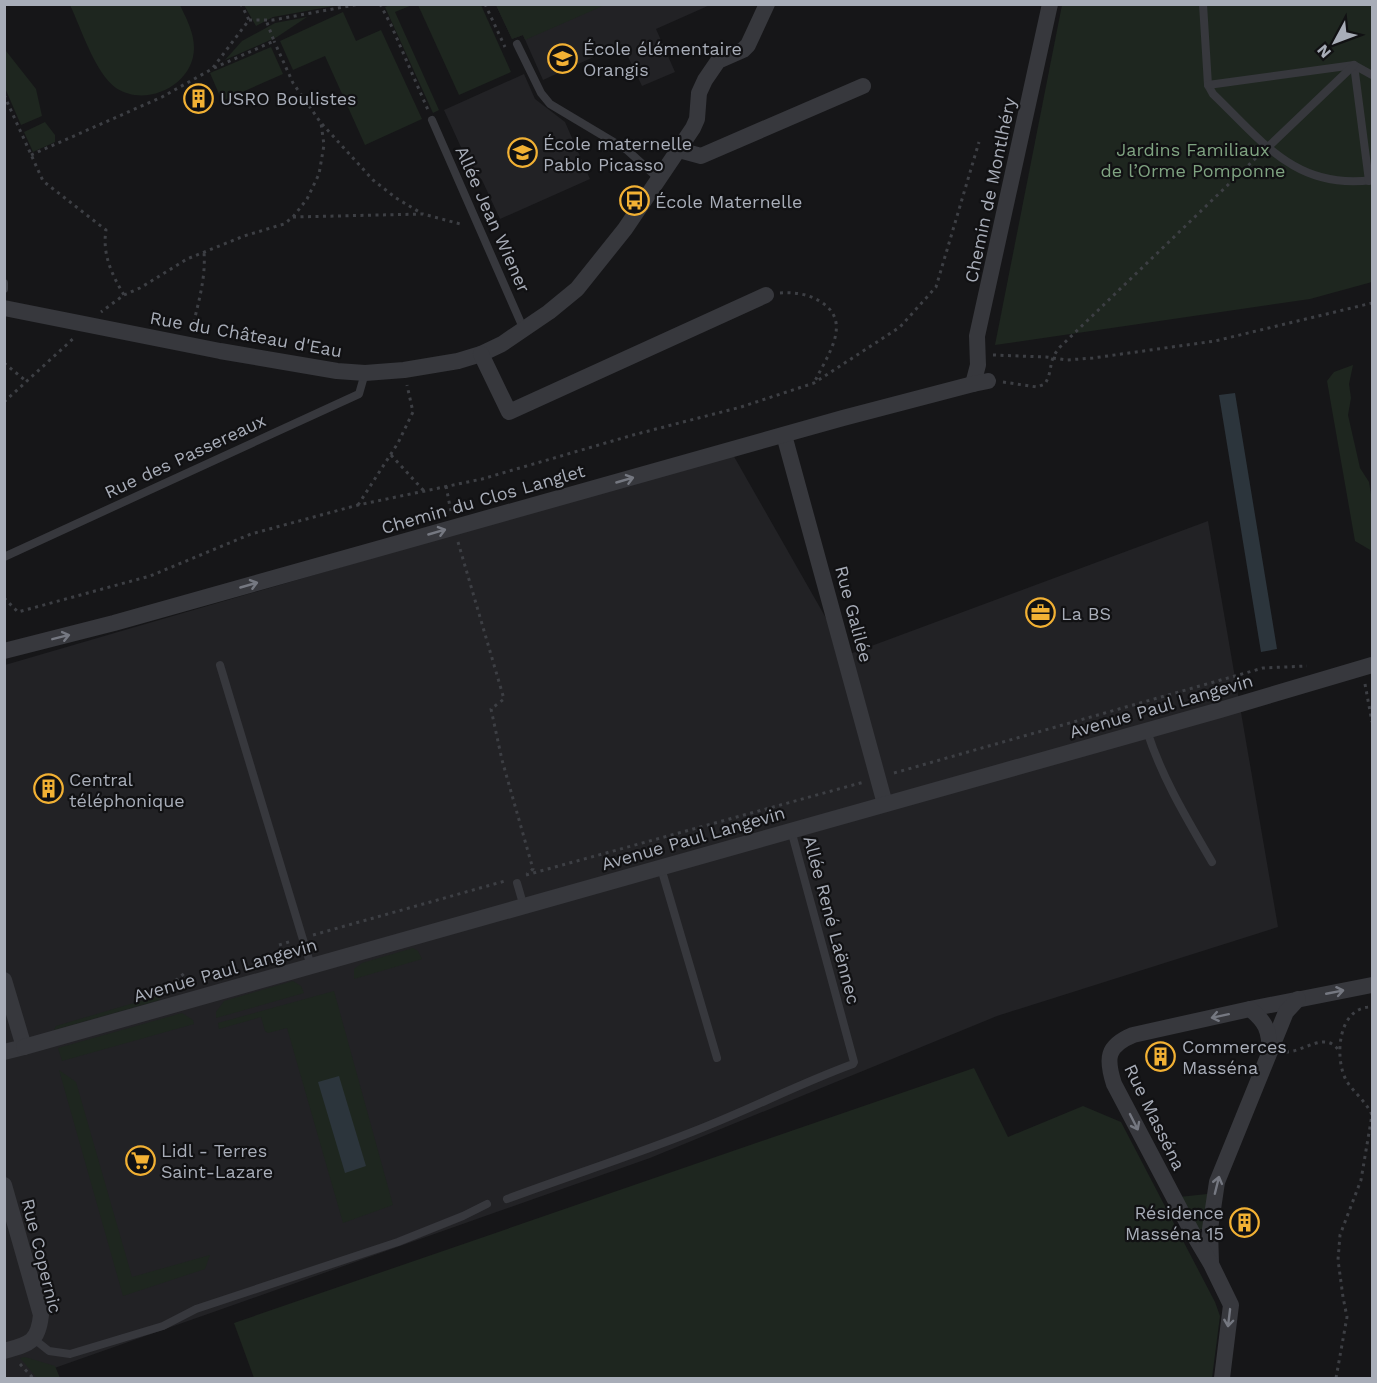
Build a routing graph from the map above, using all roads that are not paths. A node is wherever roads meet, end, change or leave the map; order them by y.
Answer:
1 (767, 4) edge
2 (1050, 4) edge
3 (1203, 4) edge
4 (517, 44) dead end
5 (1354, 64) junction
6 (1372, 75) edge
7 (1208, 85) junction
8 (863, 86) dead end
9 (432, 120) road end
10 (1268, 147) junction
11 (680, 150) junction
12 (659, 179) junction
13 (1371, 181) edge
14 (4, 283) edge
15 (4, 288) edge
16 (766, 295) road end
17 (4, 308) edge
18 (524, 330) junction
19 (481, 354) junction
20 (365, 373) junction
21 (980, 382) joint
22 (784, 435) junction
23 (4, 557) edge
24 (4, 651) edge
25 (220, 665) dead end
26 (1366, 667) edge
27 (1147, 730) junction
28 (885, 804) junction
29 (791, 830) junction
30 (1212, 862) dead end
31 (661, 868) junction
32 (516, 880) road end
33 (524, 907) junction
34 (311, 966) junction
35 (4, 980) edge
36 (1372, 985) edge
37 (1298, 999) junction
38 (1250, 1010) junction
39 (24, 1047) junction
40 (1270, 1051) junction
41 (4, 1052) edge
42 (717, 1058) dead end
43 (4, 1185) edge
44 (507, 1198) dead end
45 (487, 1204) dead end
46 (1211, 1264) junction
47 (34, 1339) junction
48 (4, 1351) edge
49 (1222, 1378) edge

1 - 11 street, Rue du Château d'Eau
2 - 21 street, Chemin de Montlhéry
3 - 7 lane
4 - 12 lane
5 - 6 lane
5 - 7 lane
5 - 10 lane
5 - 13 lane
7 - 10 lane
8 - 11 street
9 - 18 lane, Allée Jean Wiener
10 - 13 lane
11 - 12 street, Rue du Château d'Eau
12 - 18 street, Rue du Château d'Eau
14 - 15 lane
16 - 19 street
17 - 20 street, Rue du Château d'Eau
18 - 19 street, Rue du Château d'Eau
19 - 20 street, Rue du Château d'Eau
20 - 23 lane, Rue des Passereaux
21 - 22 street, Chemin du Clos Langlet
24 -> 22 street, Chemin du Clos Langlet
22 - 28 street, Rue Galilée
25 - 34 lane
26 - 27 street, Avenue Paul Langevin
27 - 28 street, Avenue Paul Langevin
27 - 30 lane
28 - 29 street, Avenue Paul Langevin
29 - 31 street, Avenue Paul Langevin
29 - 44 lane, Allée René Laënnec
31 - 33 street, Avenue Paul Langevin
31 - 42 lane
32 - 33 lane
33 - 34 street, Avenue Paul Langevin
34 - 39 street, Avenue Paul Langevin
35 - 39 street
37 -> 36 street
37 - 38 street, Rue Masséna
37 - 40 street, Rue Masséna
38 - 40 street
38 -> 46 street, Rue Masséna
39 - 41 street
46 -> 40 street, Rue Masséna
43 - 47 street, Rue Copernic
45 - 47 lane
46 -> 49 street, Rue Masséna
47 - 48 street, Rue Copernic

